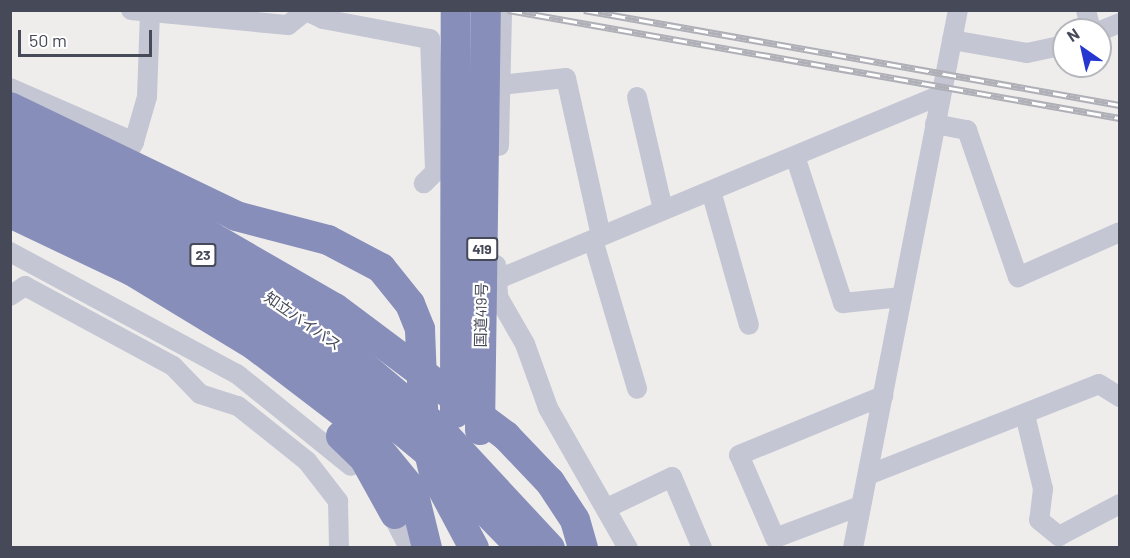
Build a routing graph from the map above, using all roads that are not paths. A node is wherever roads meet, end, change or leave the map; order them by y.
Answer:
1 (452, 10) edge
2 (456, 10) edge
3 (486, 10) edge
4 (502, 10) edge
5 (958, 10) edge
6 (306, 11) edge
7 (140, 12) edge
8 (952, 40) junction
9 (1052, 48) edge
10 (455, 69) junction
11 (500, 85) junction
12 (10, 88) edge
13 (940, 95) junction
14 (637, 97) dead end
15 (10, 107) edge
16 (935, 124) junction
17 (10, 134) edge
18 (134, 142) junction
19 (795, 156) junction
20 (10, 158) edge
21 (423, 183) dead end
22 (10, 186) edge
23 (711, 190) junction
24 (663, 210) junction
25 (10, 213) edge
26 (10, 230) edge
27 (1119, 232) edge
28 (597, 238) junction
29 (10, 252) edge
30 (57, 273) junction
31 (496, 280) junction
32 (10, 283) edge
33 (10, 296) edge
34 (902, 297) junction
35 (102, 313) dead end
36 (749, 325) dead end
37 (237, 374) junction
38 (637, 389) dead end
39 (200, 394) junction
40 (883, 396) junction
41 (1119, 397) edge
42 (1025, 415) junction
43 (868, 475) junction
44 (1119, 504) edge
45 (860, 506) junction
46 (607, 508) junction
47 (395, 514) junction
48 (339, 548) edge
49 (409, 548) edge
50 (427, 548) edge
51 (454, 548) edge
52 (474, 548) edge
53 (478, 548) edge
54 (522, 548) edge
55 (550, 548) edge
56 (583, 548) edge
57 (628, 548) edge
58 (702, 548) edge
59 (853, 548) edge

1 - 10 highway, 国道419号 / 419
2 - 10 highway, 国道419号 / 419
3 - 53 highway, 国道419号 / 419
4 - 11 street
5 - 8 street
6 - 7 street
6 - 21 street
7 - 18 street
8 - 9 street
8 - 13 street
10 - 51 highway, 国道419号 / 419
11 - 28 street
11 - 31 street
12 - 18 street
13 - 16 street
13 - 19 street
14 - 24 street
15 - 52 highway
16 - 27 street
16 - 34 street
17 - 56 highway
18 - 30 street
19 - 23 street
19 - 34 street
20 - 55 highway, 知立バイパス / 23
22 - 54 highway, 知立バイパス / 23
23 - 24 street
23 - 36 street
24 - 28 street
25 - 50 highway
26 - 47 highway
28 - 31 street
28 - 38 street
29 - 30 street
30 - 37 street
31 - 46 street
32 - 35 street
33 - 39 street
34 - 40 street
37 - 39 street
37 - 47 street
39 - 48 street
40 - 43 street
40 - 45 street
41 - 42 street
42 - 43 street
42 - 44 street
43 - 45 street
45 - 59 street
46 - 57 street
46 - 58 street
47 - 49 street

